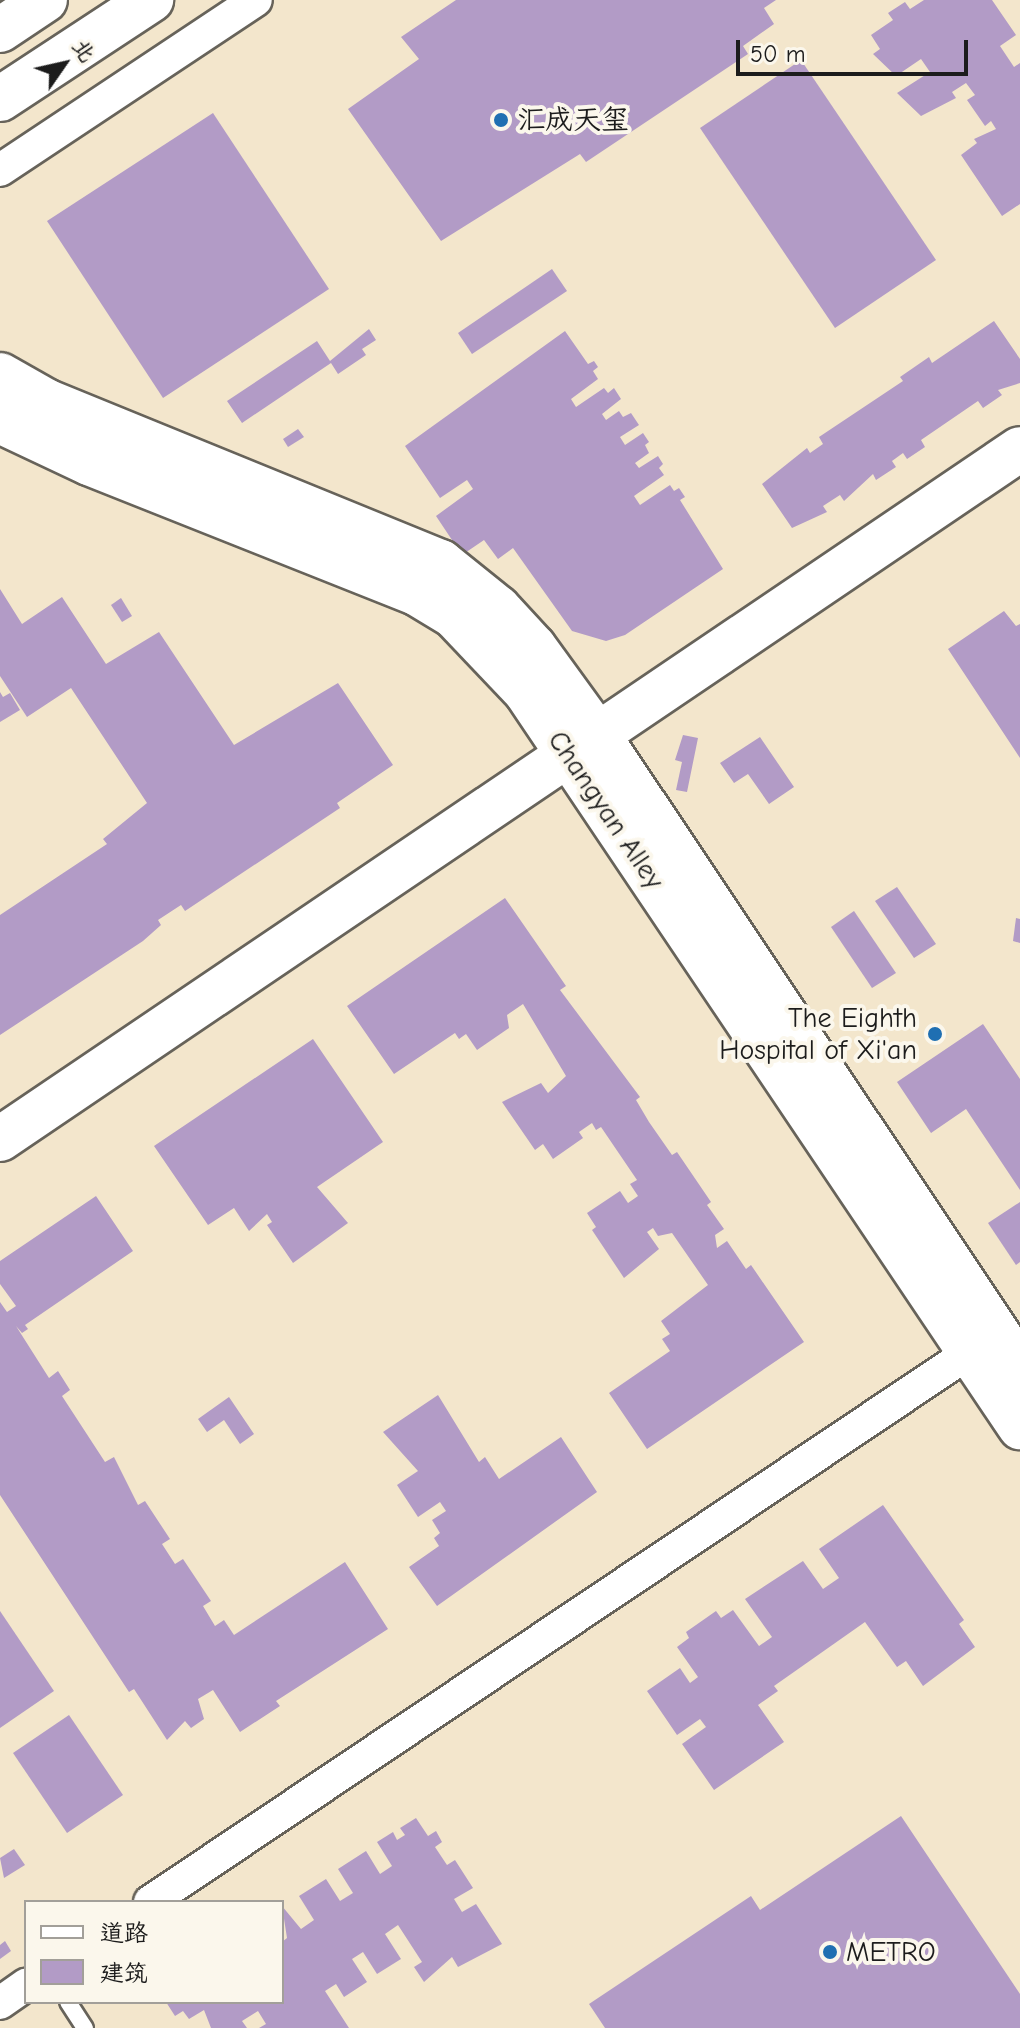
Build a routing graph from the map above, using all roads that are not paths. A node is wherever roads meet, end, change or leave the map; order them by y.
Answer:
1 (45, 0) edge
2 (151, 0) edge
3 (256, 0) edge
4 (0, 30) edge
5 (0, 99) edge
6 (0, 170) edge
7 (0, 375) edge
8 (0, 421) edge
9 (1020, 449) edge
10 (583, 745) junction
11 (0, 1139) edge
12 (970, 1352) junction
13 (1020, 1367) edge
14 (1020, 1427) edge
15 (153, 1900) edge
16 (24, 1986) edge
17 (0, 2003) edge
18 (69, 2004) edge
19 (85, 2028) edge

1 - 4 street
2 - 5 street
3 - 6 street
7 - 10 street, Changyan Alley
8 - 10 street, Changyan Alley
9 - 10 street
10 - 11 street
10 - 12 street, Changyan Alley
10 - 13 street, Changyan Alley
12 - 14 street, Changyan Alley
12 - 15 street
16 - 17 street
18 - 19 lane

